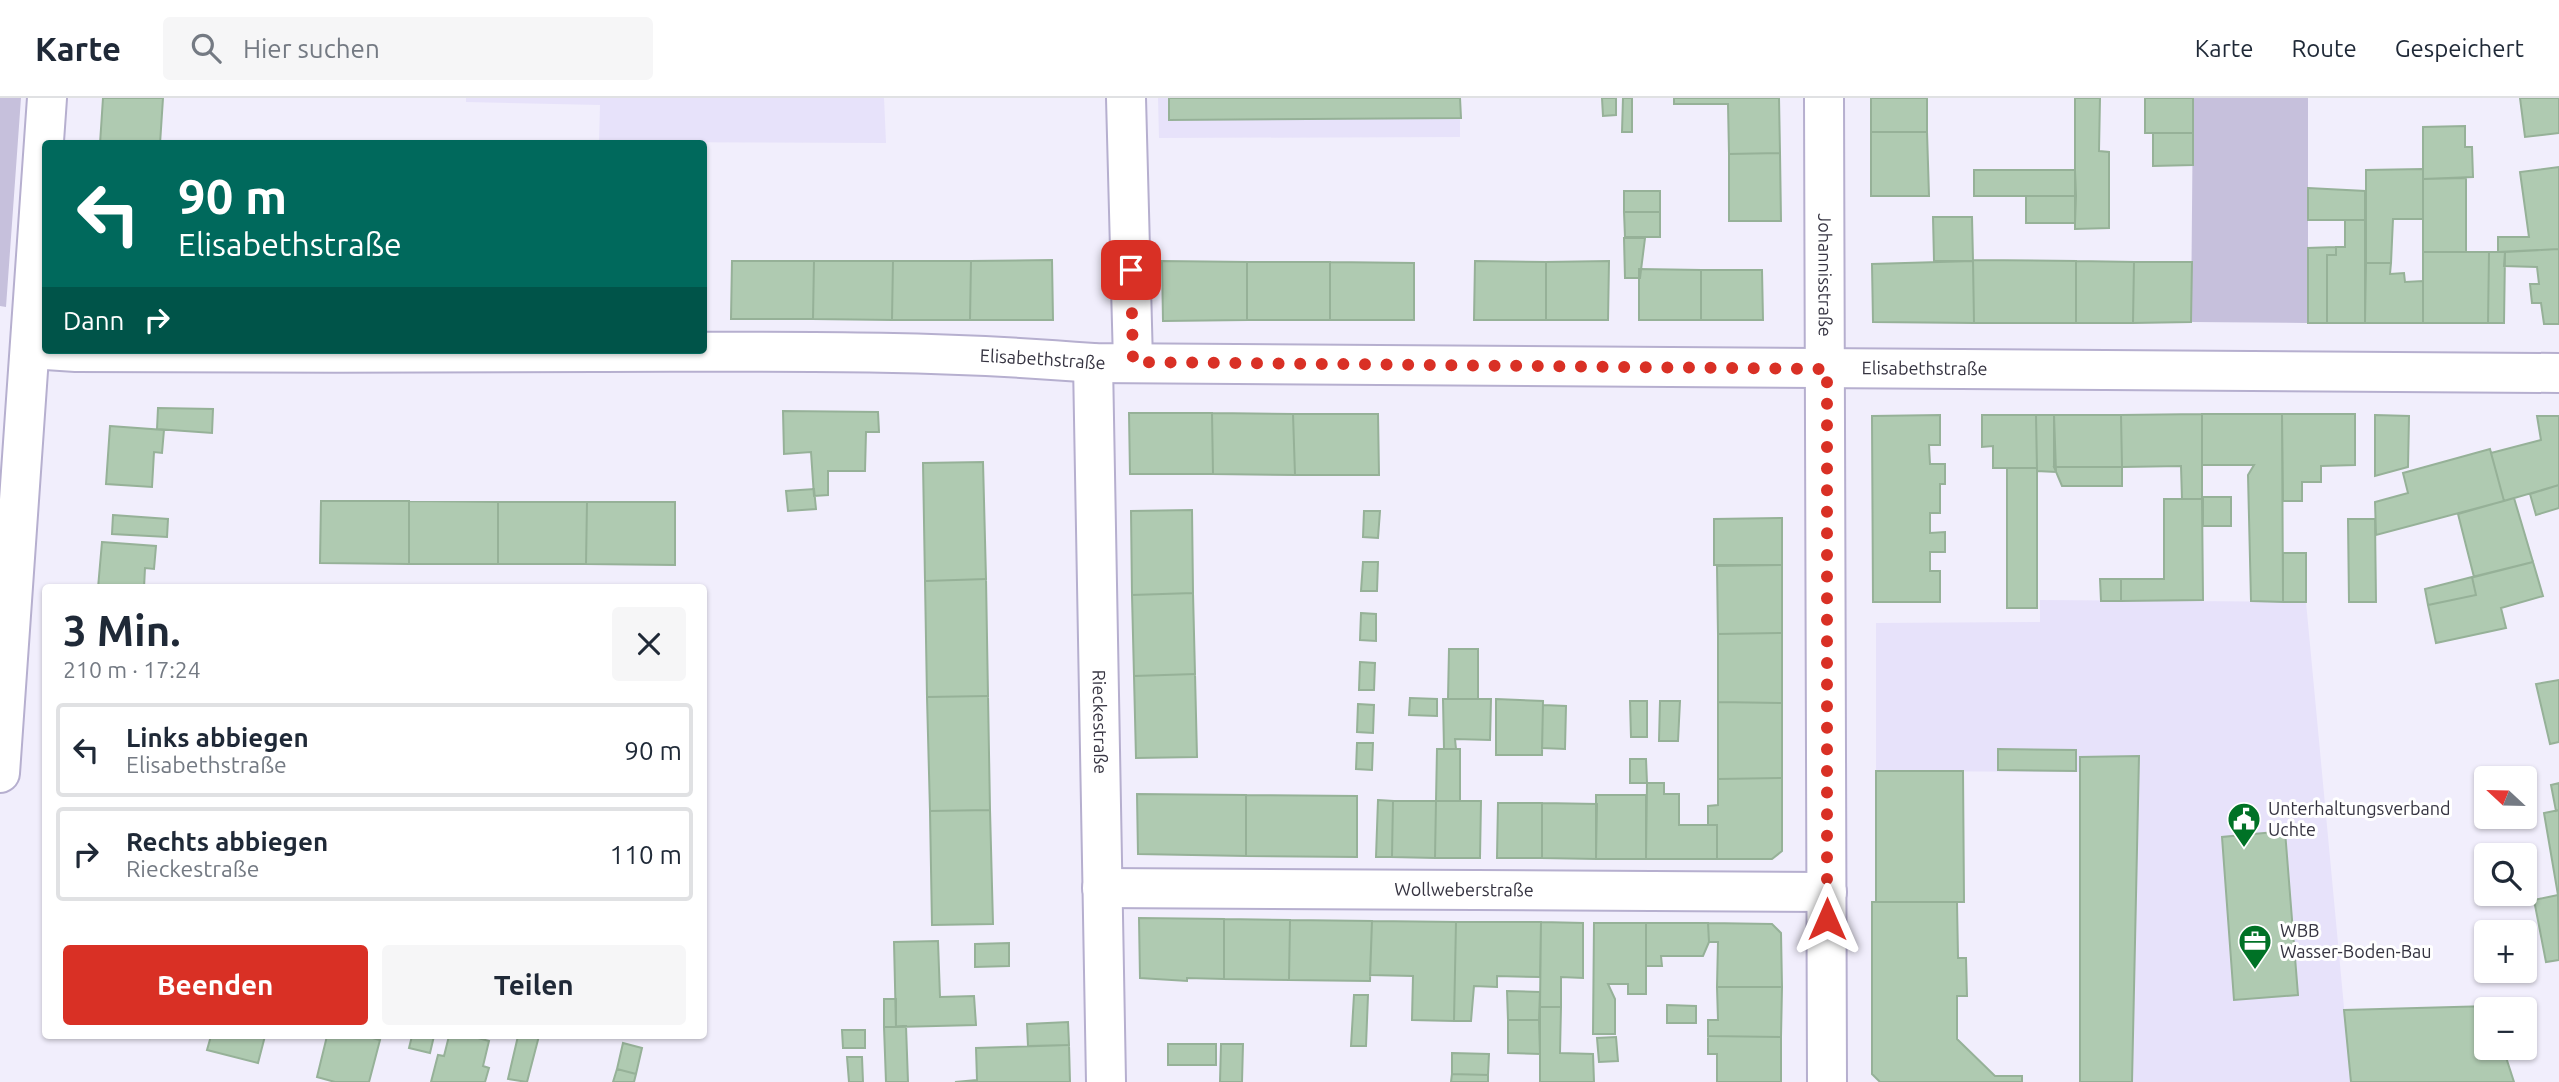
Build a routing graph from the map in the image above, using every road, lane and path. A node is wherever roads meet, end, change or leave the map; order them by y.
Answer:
1 (47, 98) edge
2 (1126, 98) edge
3 (1824, 98) edge
4 (44, 140) edge
5 (42, 176) edge
6 (31, 349) junction
7 (42, 349) edge
8 (707, 351) edge
9 (1133, 362) junction
10 (1093, 363) junction
11 (1827, 369) junction
12 (2559, 373) edge
13 (0, 773) edge
14 (1102, 888) junction
15 (1827, 892) junction
16 (1106, 1082) edge
17 (1828, 1082) edge

1 - 4 street
2 - 9 street
3 - 11 street, Johannisstraße
5 - 6 street
6 - 7 street, Elisabethstraße
6 - 13 street
8 - 10 street, Elisabethstraße
9 - 10 street, Elisabethstraße
9 - 11 street, Elisabethstraße
10 - 14 street, Rieckestraße
11 - 12 street, Elisabethstraße
11 - 15 street, Johannisstraße
14 - 15 street, Wollweberstraße
14 - 16 street, Rieckestraße
15 - 17 street, Johannisstraße

